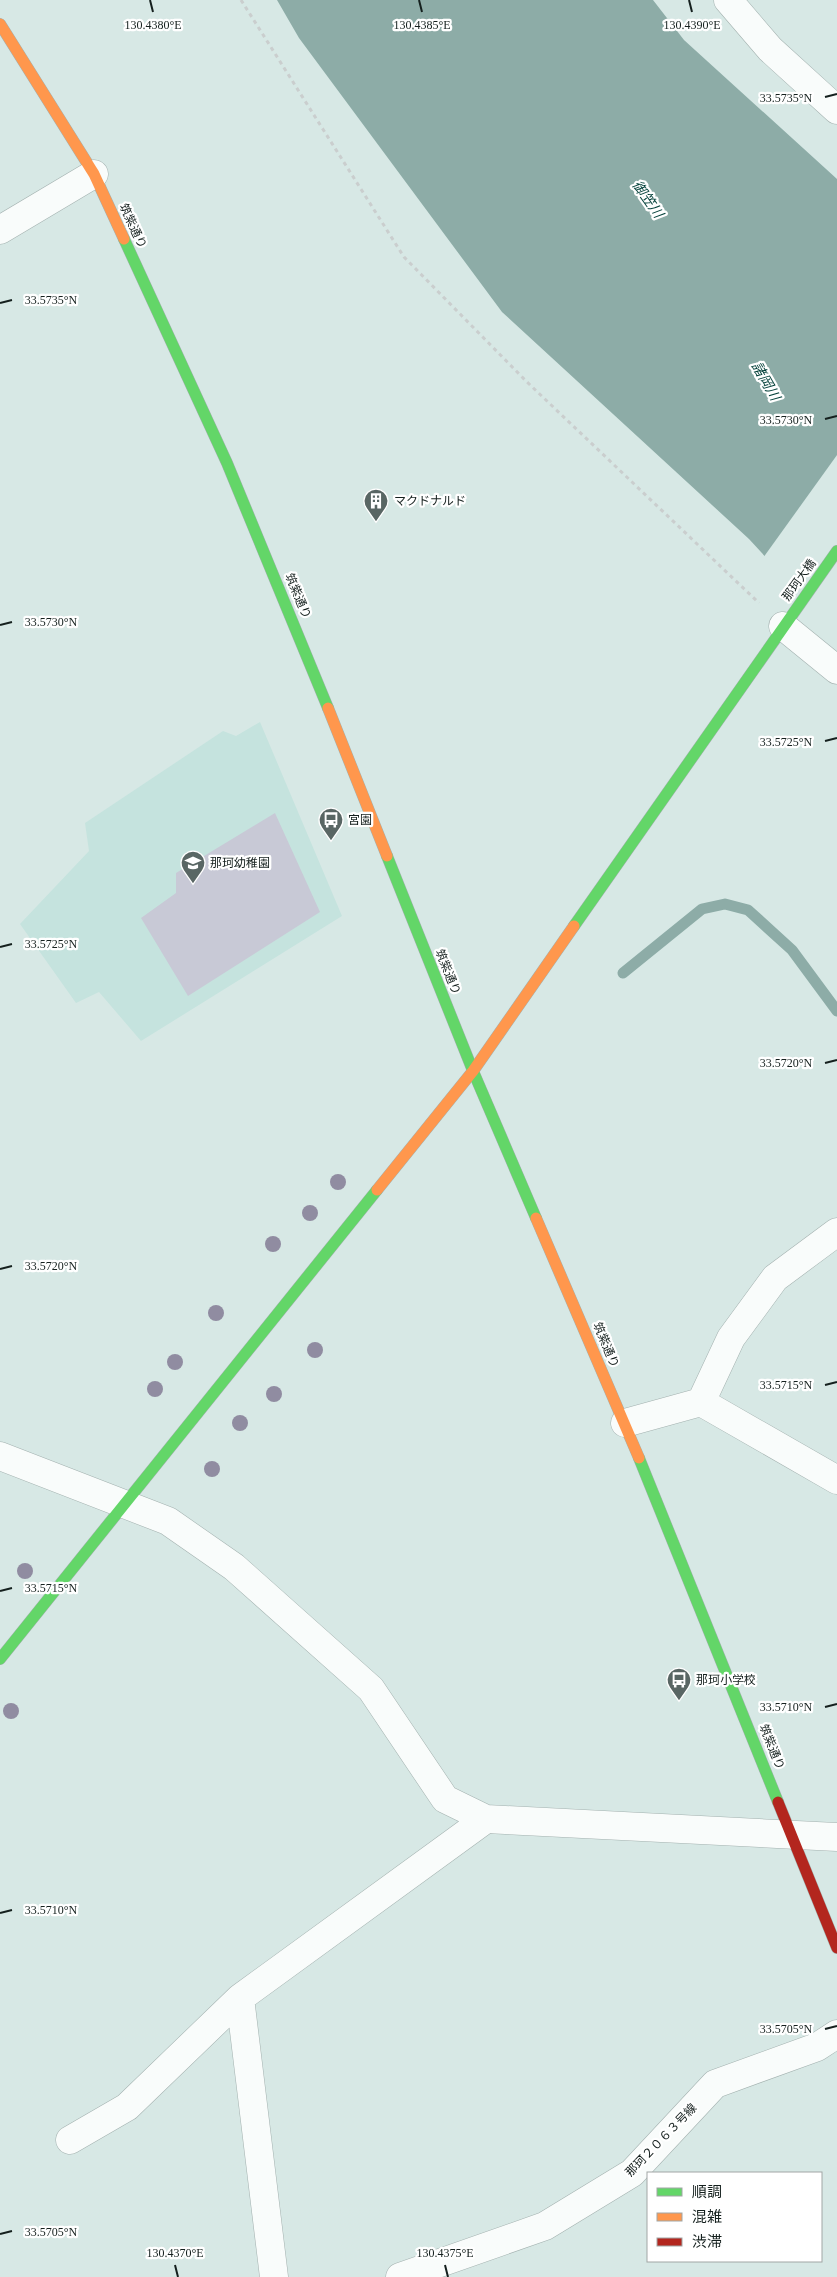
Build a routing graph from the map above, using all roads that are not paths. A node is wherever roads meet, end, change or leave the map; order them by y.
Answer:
1 (728, 0) edge
2 (0, 24) edge
3 (837, 110) edge
4 (94, 174) junction
5 (0, 230) edge
6 (837, 551) edge
7 (782, 626) junction
8 (837, 670) edge
9 (473, 1071) junction
10 (837, 1232) edge
11 (701, 1402) junction
12 (624, 1423) junction
13 (0, 1456) edge
14 (837, 1480) edge
15 (126, 1505) junction
16 (0, 1659) edge
17 (486, 1818) junction
18 (792, 1834) junction
19 (837, 1837) edge
20 (837, 1948) edge
21 (240, 1998) junction
22 (837, 2034) edge
23 (70, 2140) dead end
24 (274, 2277) edge
25 (400, 2277) edge

1 - 3 street
2 - 4 street, 筑紫通り
4 - 5 street
4 - 9 street, 筑紫通り
6 - 7 street, 那珂大橋
7 - 8 street
7 - 9 street, 那珂大橋
9 - 12 street, 筑紫通り
9 - 15 street, 那珂大橋
10 - 11 street
11 - 12 street
11 - 14 street
12 - 18 street, 筑紫通り
13 - 15 street
15 - 16 street, 那珂大橋
15 - 17 street
17 - 18 street
17 - 21 street
18 - 19 street
18 - 20 street, 筑紫通り
21 - 23 street
21 - 24 street
22 - 25 street, 那珂２０６３号線

